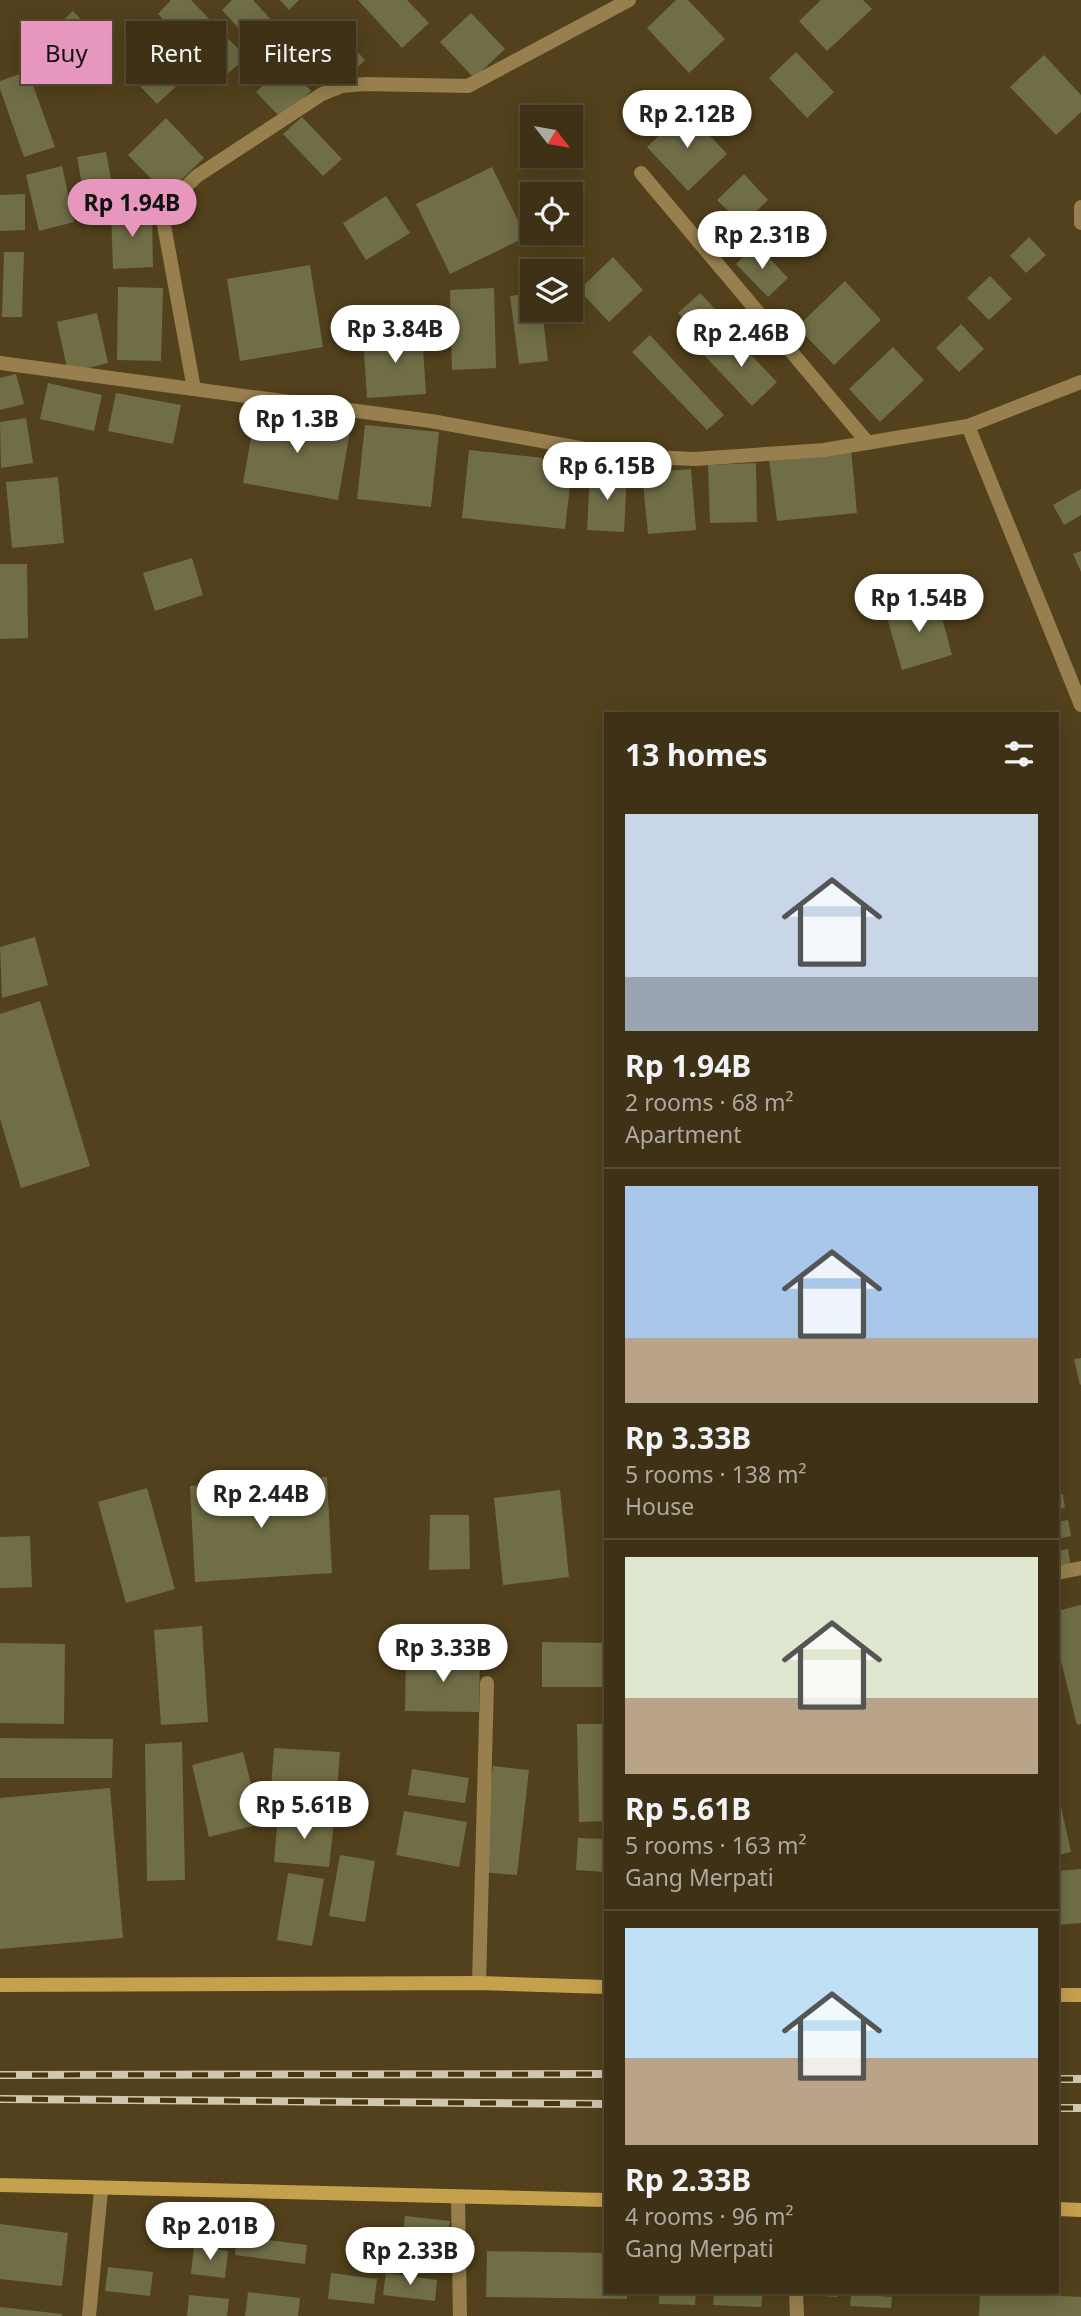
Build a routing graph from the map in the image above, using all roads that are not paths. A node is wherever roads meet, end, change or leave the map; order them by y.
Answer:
1 (629, 0) edge
2 (641, 173) dead end
3 (1081, 207) edge
4 (1081, 223) edge
5 (0, 363) edge
6 (1081, 382) edge
7 (194, 389) junction
8 (968, 426) junction
9 (868, 443) junction
10 (1081, 705) edge
11 (1081, 1568) edge
12 (1059, 1573) edge
13 (487, 1683) dead end
14 (479, 1983) junction
15 (0, 1985) edge
16 (604, 1987) edge
17 (1059, 1995) edge
18 (1081, 1995) edge
19 (0, 2185) edge
20 (101, 2190) junction
21 (458, 2199) junction
22 (604, 2200) edge
23 (1059, 2209) edge
24 (1081, 2210) edge
25 (796, 2294) edge
26 (89, 2316) edge
27 (460, 2316) edge
28 (797, 2316) edge

1 - 7 street
2 - 9 street
3 - 4 street
5 - 7 street
6 - 8 street
7 - 9 street
8 - 9 street
8 - 10 street
11 - 12 street
13 - 14 street
14 - 15 main road
14 - 16 main road
17 - 18 main road
19 - 20 main road
20 - 21 main road
20 - 26 street
21 - 22 main road
21 - 27 street
23 - 24 main road
25 - 28 street

